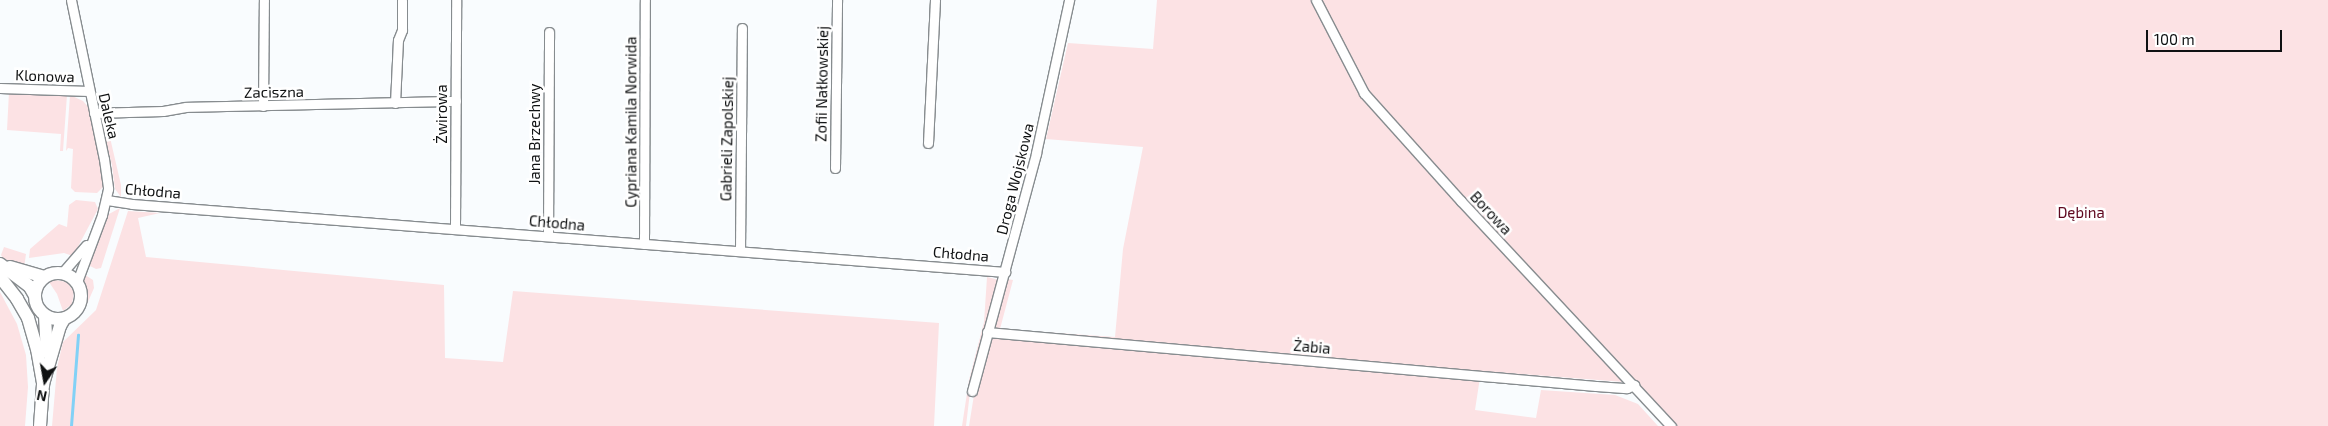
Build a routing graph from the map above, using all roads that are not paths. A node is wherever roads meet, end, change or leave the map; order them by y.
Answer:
1 (71, 0) edge
2 (264, 0) edge
3 (402, 0) edge
4 (456, 0) edge
5 (645, 0) edge
6 (837, 0) edge
7 (935, 0) edge
8 (1068, 0) edge
9 (1316, 0) edge
10 (742, 28) dead end
11 (549, 32) dead end
12 (0, 88) edge
13 (89, 91) junction
14 (456, 101) junction
15 (395, 103) junction
16 (263, 106) junction
17 (94, 113) junction
18 (928, 143) dead end
19 (835, 168) dead end
20 (107, 200) junction
21 (455, 228) junction
22 (93, 236) junction
23 (548, 236) junction
24 (644, 244) junction
25 (740, 250) junction
26 (0, 264) edge
27 (1005, 272) junction
28 (62, 273) junction
29 (0, 277) edge
30 (44, 277) junction
31 (77, 282) junction
32 (34, 294) junction
33 (45, 316) junction
34 (64, 319) junction
35 (988, 332) junction
36 (47, 367) junction
37 (43, 384) junction
38 (1634, 385) junction
39 (972, 391) dead end
40 (40, 426) edge
41 (1671, 426) edge

1 - 13 street, Daleka
2 - 16 street
3 - 15 street
4 - 14 street, Żwirowa
5 - 24 street, Cypriana Kamila Norwida
6 - 19 street, Zofii Nałkowskiej
7 - 18 street
8 - 27 street, Droga Wojskowa
9 - 38 street, Borowa
10 - 25 street, Gabrieli Zapolskiej
11 - 23 street, Jana Brzechwy
12 - 13 street, Klonowa
13 - 17 street, Daleka
14 - 15 street, Zaciszna
14 - 21 street, Żwirowa
15 - 16 street, Zaciszna
16 - 17 street, Zaciszna
17 - 20 street, Daleka
20 - 21 street, Chłodna
20 - 22 street, Daleka
21 - 23 street, Chłodna
22 - 28 street, Daleka
22 - 31 street, Daleka
23 - 24 street, Chłodna
24 - 25 street, Chłodna
25 - 27 street, Chłodna
26 - 30 street
26 - 32 street
27 - 35 street, Droga Wojskowa
28 - 30 street
28 - 31 street
29 - 37 street
30 - 32 street
31 - 34 street
32 - 33 street
33 - 34 street
33 - 36 street
34 - 36 street
35 - 38 street, Żabia
35 - 39 street, Droga Wojskowa
36 - 37 street
37 - 40 street
38 - 41 street, Borowa

